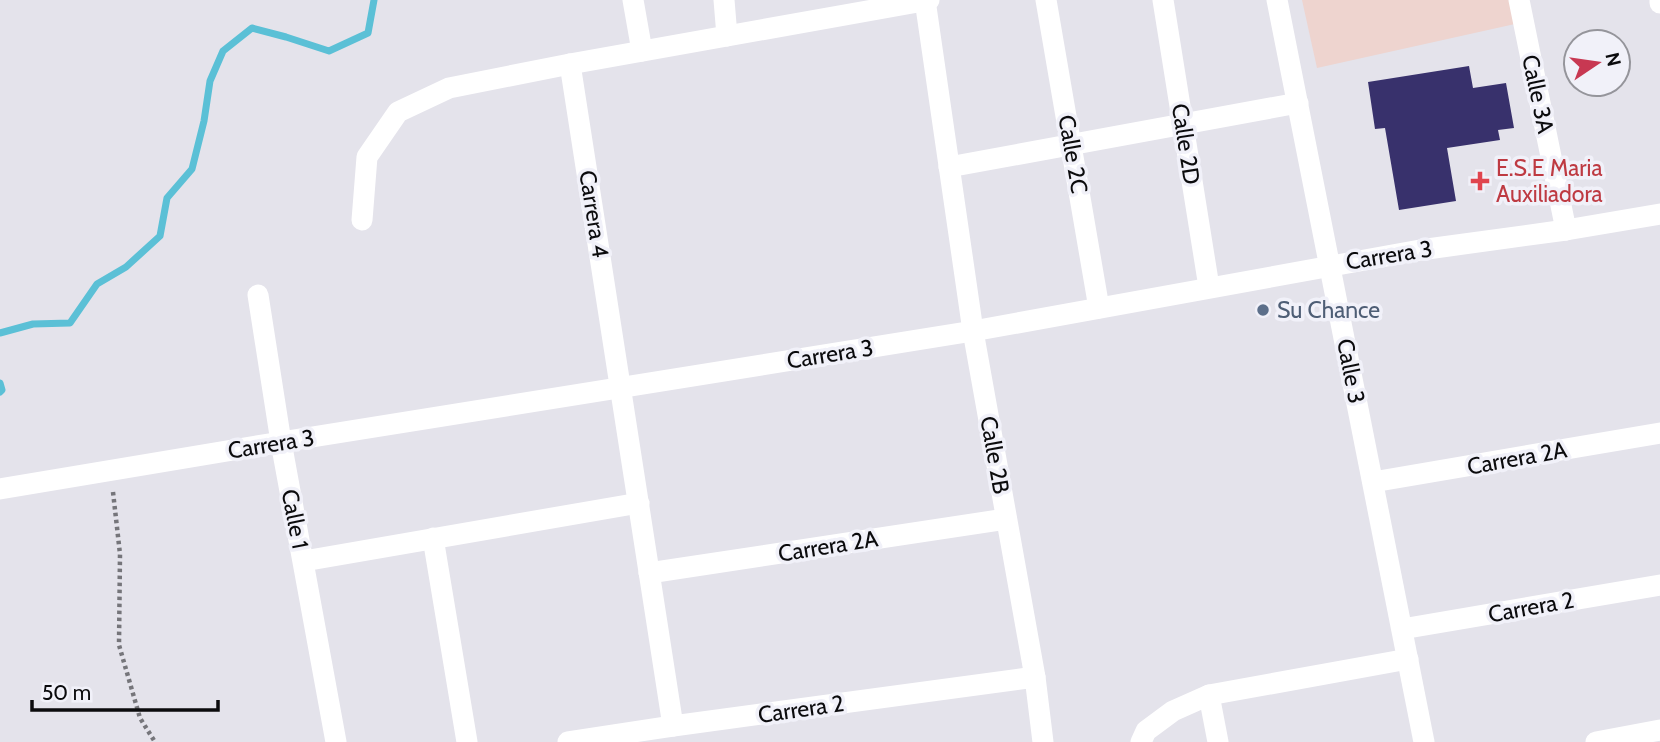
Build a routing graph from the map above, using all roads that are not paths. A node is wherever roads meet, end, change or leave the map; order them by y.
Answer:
1 (633, 0) edge
2 (724, 0) edge
3 (927, 0) edge
4 (1046, 0) edge
5 (1163, 0) edge
6 (1277, 0) edge
7 (1519, 0) edge
8 (824, 9) edge
9 (727, 36) junction
10 (642, 51) junction
11 (570, 64) junction
12 (1298, 103) junction
13 (1183, 124) junction
14 (1072, 145) junction
15 (949, 167) junction
16 (1660, 214) edge
17 (362, 220) dead end
18 (1566, 230) junction
19 (1330, 265) junction
20 (1209, 287) junction
21 (258, 295) dead end
22 (1099, 308) junction
23 (973, 331) junction
24 (620, 387) junction
25 (1660, 433) edge
26 (281, 442) junction
27 (1373, 482) junction
28 (0, 489) edge
29 (639, 503) junction
30 (1006, 519) junction
31 (433, 538) junction
32 (303, 561) junction
33 (649, 573) junction
34 (1660, 585) edge
35 (1402, 629) junction
36 (1408, 659) junction
37 (1035, 677) junction
38 (1209, 695) junction
39 (673, 726) junction
40 (1660, 730) edge
41 (335, 742) edge
42 (467, 742) edge
43 (568, 742) edge
44 (1044, 742) edge
45 (1141, 742) edge
46 (1218, 742) edge
47 (1424, 742) edge
48 (1596, 742) edge

1 - 10 street
2 - 9 street
3 - 8 street
3 - 15 street, Calle 2B
4 - 14 street, Calle 2C
5 - 13 street, Calle 2D
6 - 12 street, Calle 3
7 - 18 street, Calle 3A
8 - 9 street
9 - 10 street
10 - 11 street
11 - 17 street
11 - 24 street, Carrera 4
12 - 13 street
12 - 19 street, Calle 3
13 - 14 street
13 - 20 street, Calle 2D
14 - 15 street
14 - 22 street, Calle 2C
15 - 23 street, Calle 2B
16 - 18 street, Carrera 3
18 - 19 street, Carrera 3
19 - 20 street, Carrera 3
19 - 27 street, Calle 3
20 - 22 street, Carrera 3
21 - 26 street, Calle 1
22 - 23 street, Carrera 3
23 - 24 street, Carrera 3
23 - 30 street, Calle 2B
24 - 26 street, Carrera 3
24 - 29 street, Carrera 4
25 - 27 street, Carrera 2A
26 - 28 street, Carrera 3
26 - 32 street, Calle 1
27 - 35 street, Calle 3
29 - 31 street
29 - 33 street, Carrera 4
30 - 33 street, Carrera 2A
30 - 37 street, Calle 2B
31 - 32 street
31 - 42 street
32 - 41 street, Calle 1
33 - 39 street, Carrera 4
34 - 35 street, Carrera 2
35 - 36 street, Calle 3
36 - 38 street
36 - 47 street, Calle 3
37 - 39 street, Carrera 2
37 - 44 street, Calle 2B
38 - 45 street
38 - 46 street
39 - 43 street, Carrera 2
40 - 48 street

